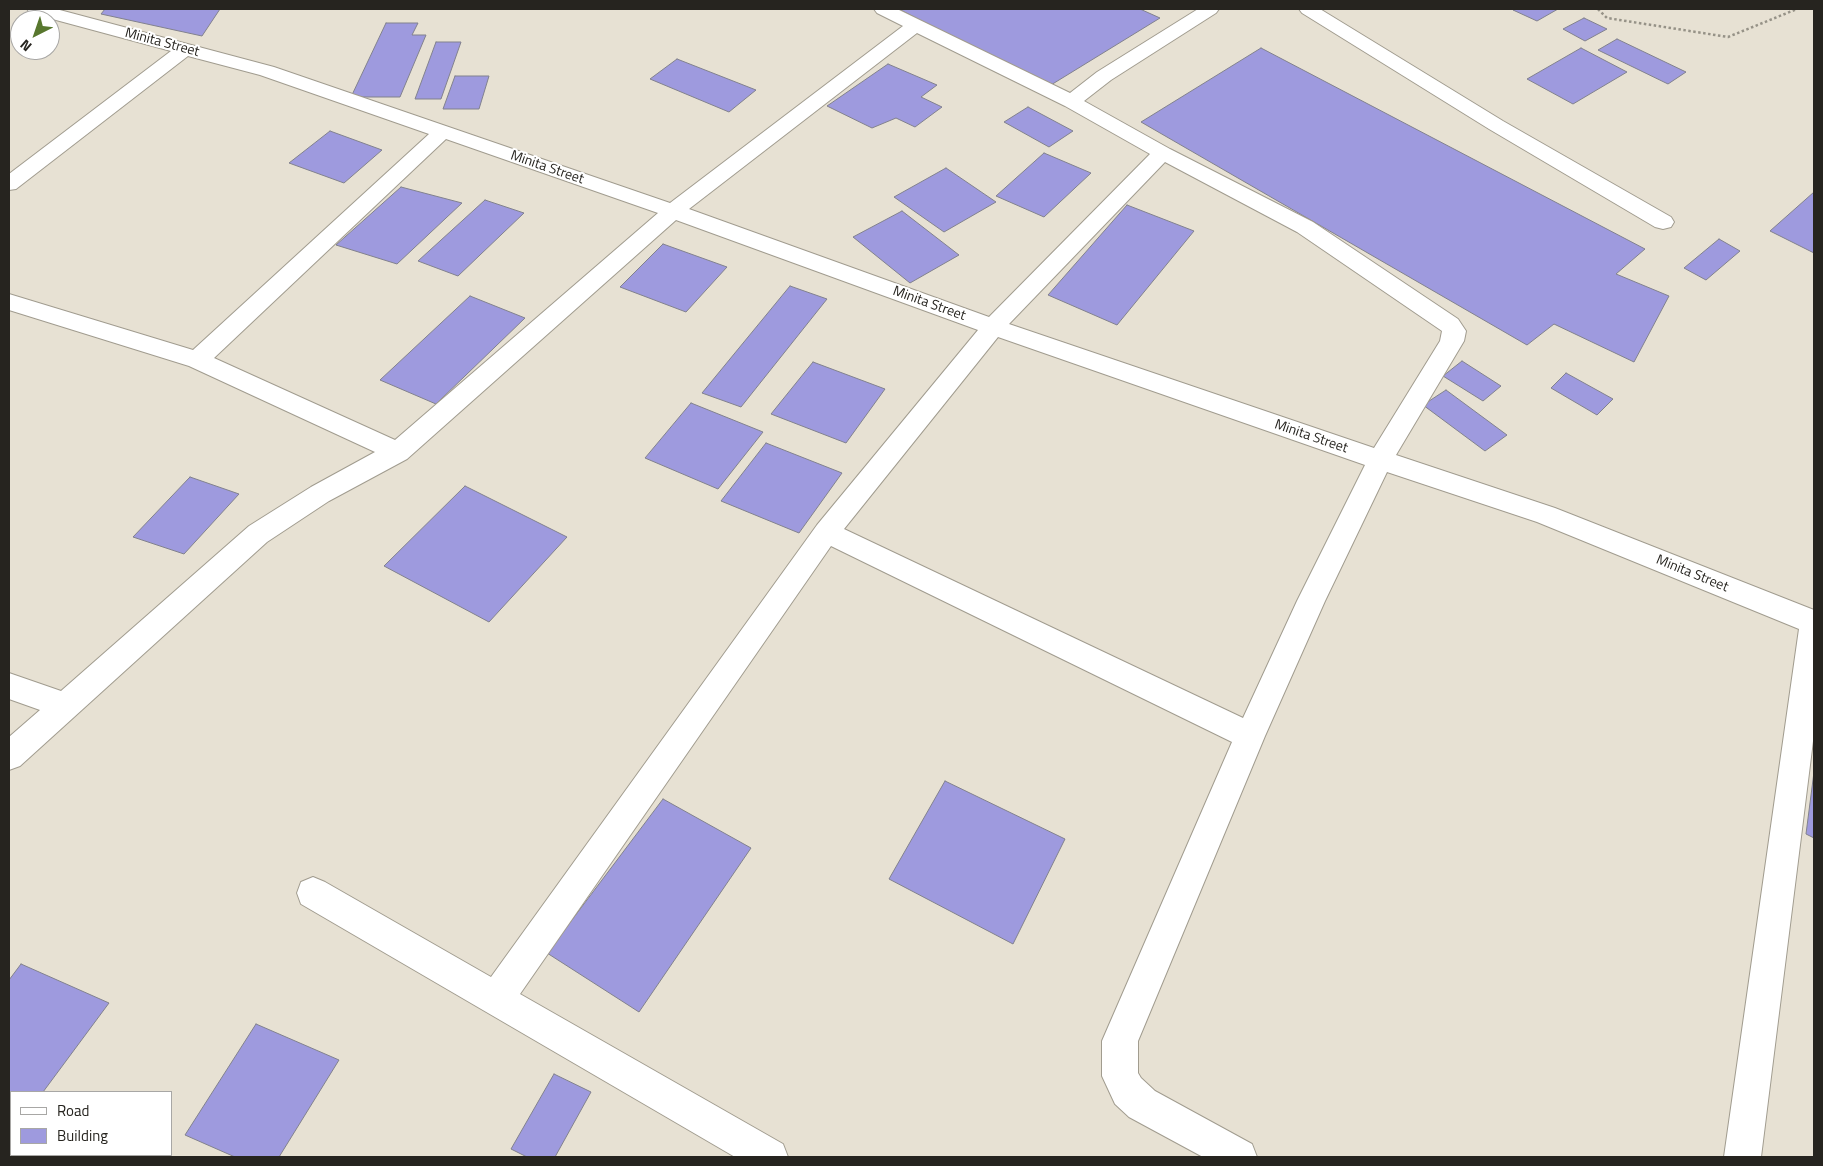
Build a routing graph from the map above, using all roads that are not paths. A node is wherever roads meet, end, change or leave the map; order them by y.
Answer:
1 (36, 9) edge
2 (883, 9) edge
3 (1210, 9) edge
4 (1308, 9) edge
5 (915, 26) junction
6 (185, 50) junction
7 (1072, 102) junction
8 (442, 132) junction
9 (1163, 153) junction
10 (9, 184) edge
11 (673, 210) junction
12 (1663, 222) dead end
13 (9, 302) edge
14 (993, 327) junction
15 (197, 360) junction
16 (398, 452) junction
17 (1380, 460) junction
18 (826, 532) junction
19 (1814, 622) edge
20 (9, 686) edge
21 (65, 706) junction
22 (1250, 736) junction
23 (9, 756) edge
24 (313, 894) dead end
25 (496, 999) junction
26 (770, 1157) edge
27 (1240, 1157) edge
28 (1744, 1157) edge

1 - 6 street, Minita Street
2 - 5 street
3 - 7 street
4 - 12 street
5 - 7 street
5 - 11 street
6 - 8 street, Minita Street
6 - 10 street
7 - 9 street
8 - 11 street, Minita Street
8 - 15 street
9 - 14 street
9 - 17 street
11 - 14 street, Minita Street
11 - 16 street
13 - 15 street
14 - 17 street, Minita Street
14 - 18 street
15 - 16 street
16 - 21 street
17 - 19 street, Minita Street
17 - 22 street
18 - 22 street
18 - 25 street
19 - 28 street
20 - 21 street
21 - 23 street
22 - 27 street
24 - 25 street
25 - 26 street

